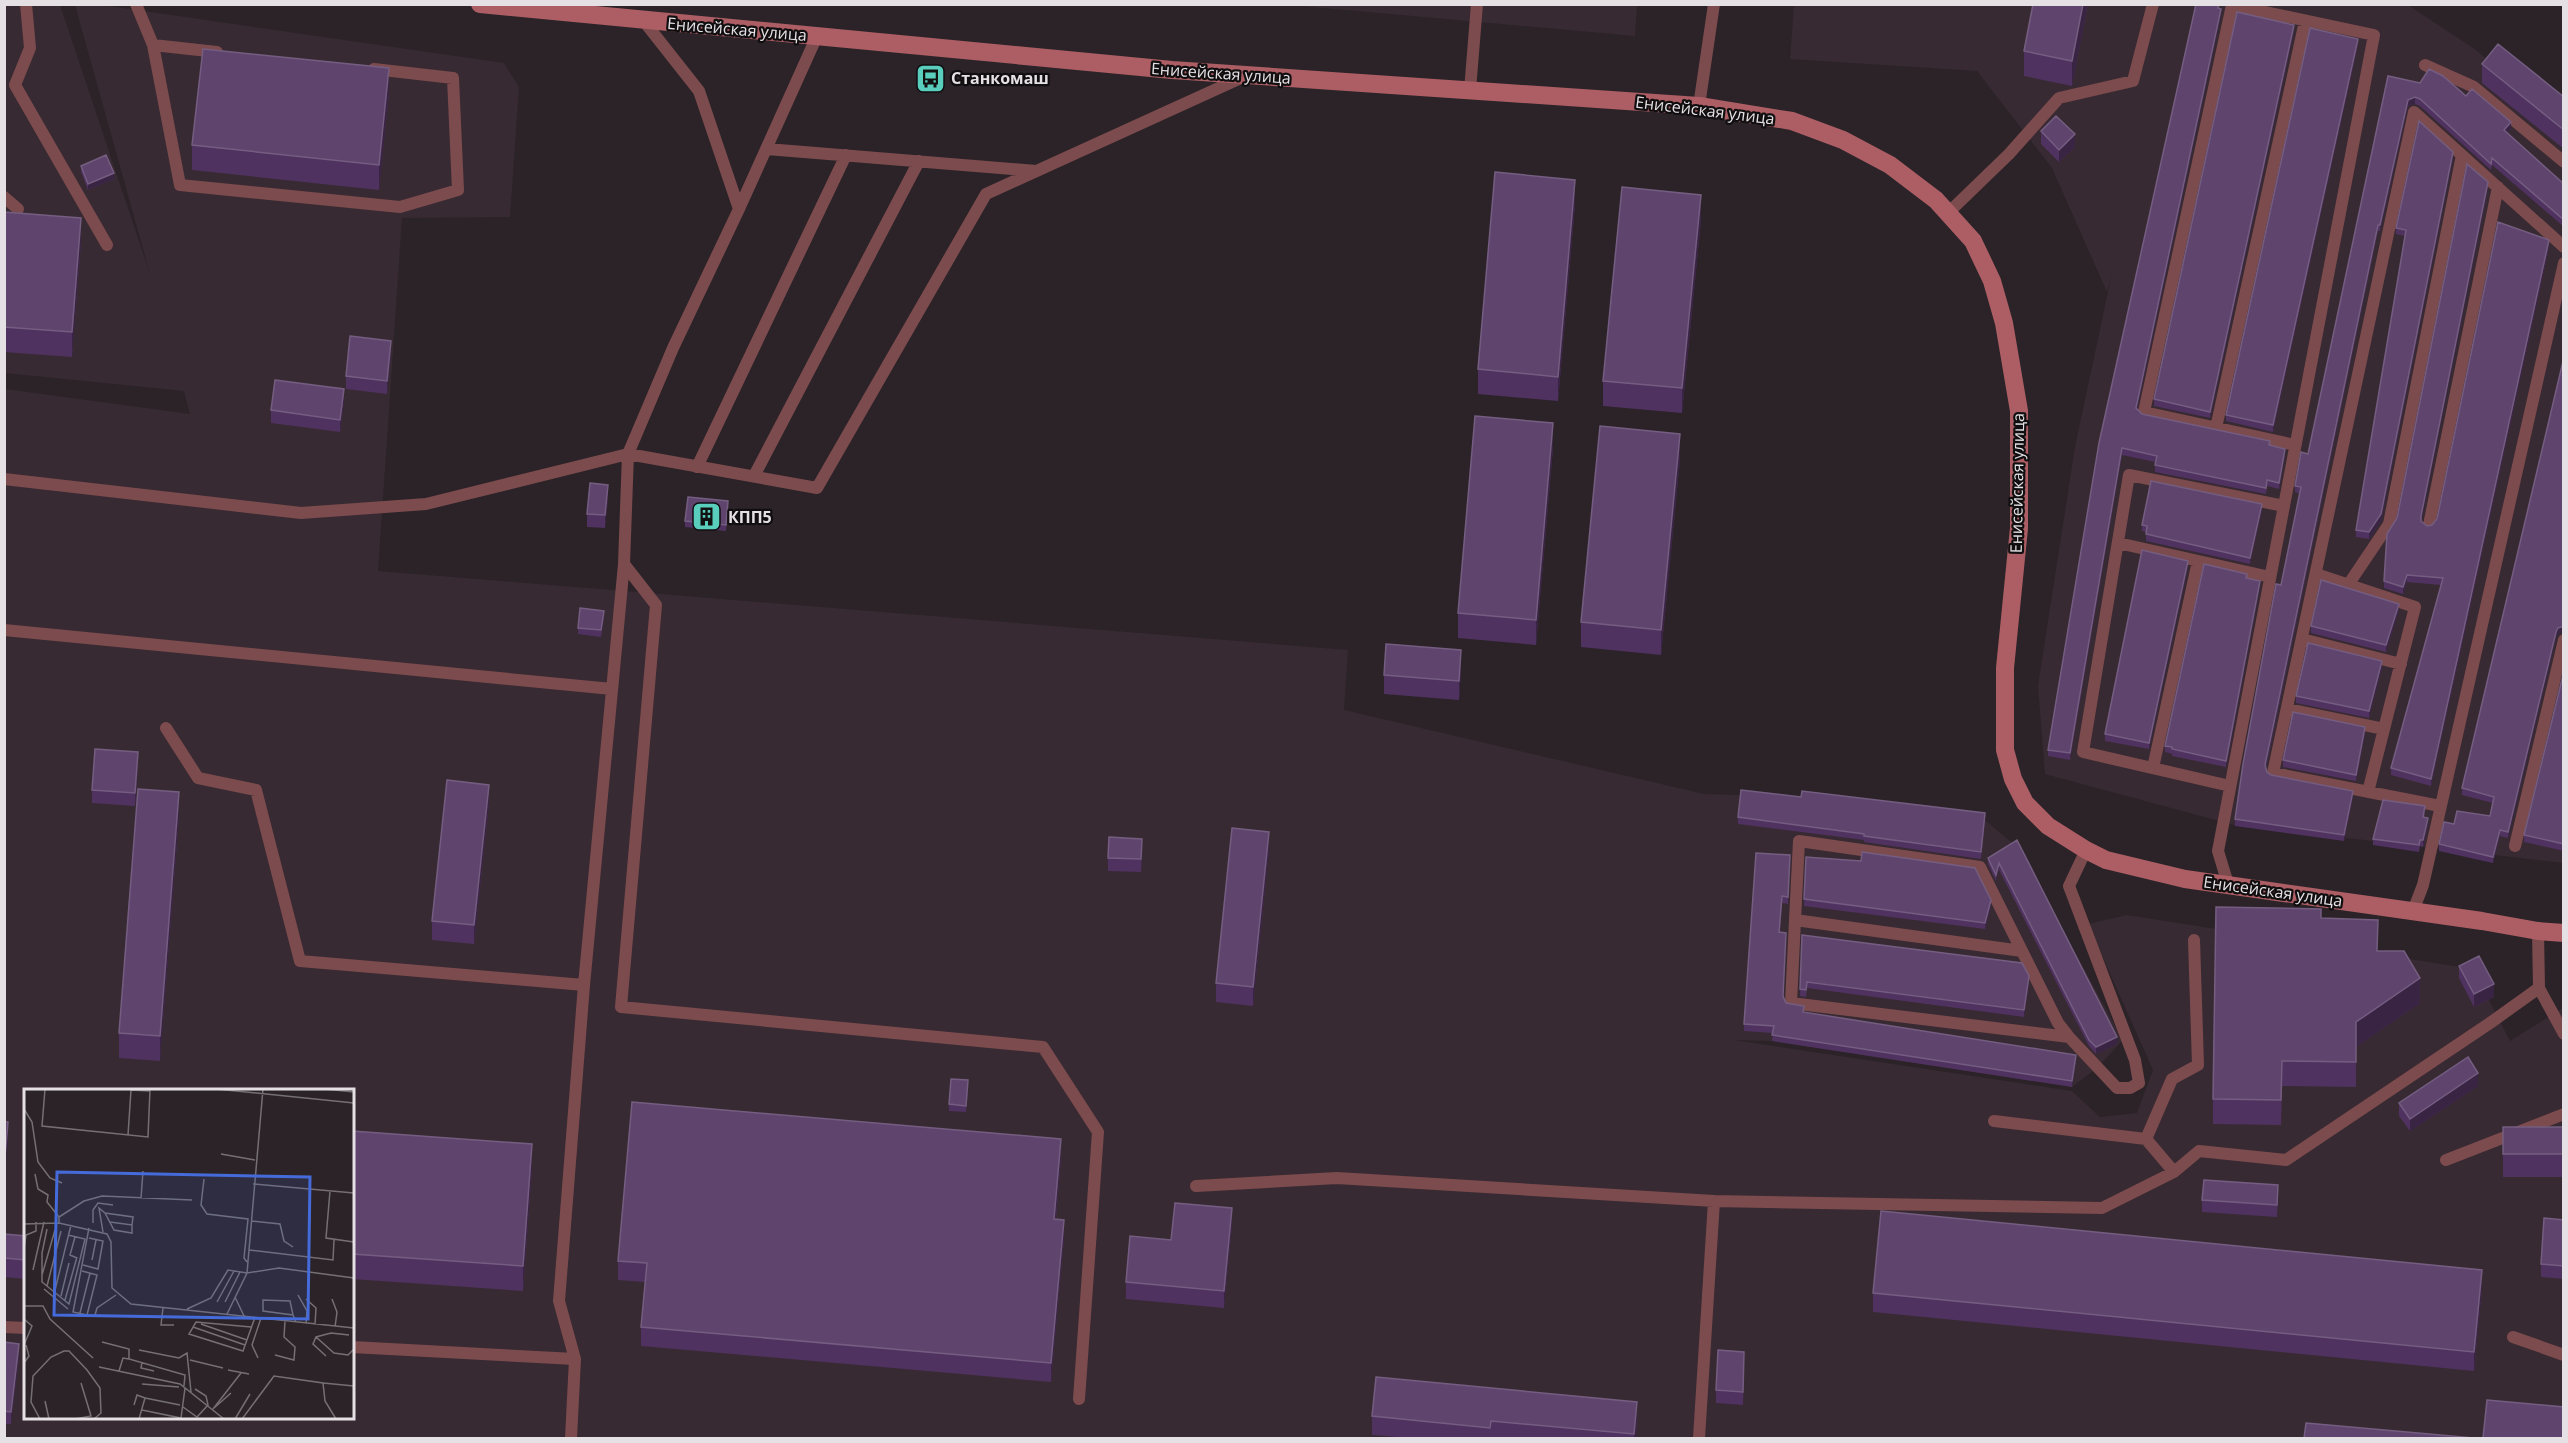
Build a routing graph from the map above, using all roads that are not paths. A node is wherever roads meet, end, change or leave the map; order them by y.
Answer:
1 (26, 4) edge
2 (136, 4) edge
3 (480, 4) edge
4 (1477, 4) edge
5 (1714, 4) edge
6 (2153, 4) edge
7 (542, 7) edge
8 (643, 20) junction
9 (2306, 21) junction
10 (817, 36) junction
11 (153, 45) junction
12 (234, 54) edge
13 (2425, 64) dead end
14 (361, 68) edge
15 (1247, 75) junction
16 (1470, 90) junction
17 (1699, 106) junction
18 (767, 149) junction
19 (846, 155) junction
20 (2462, 155) junction
21 (920, 161) junction
22 (2564, 162) edge
23 (1037, 171) junction
24 (2498, 187) junction
25 (4, 197) edge
26 (18, 209) dead end
27 (739, 209) junction
28 (1948, 213) junction
29 (107, 245) dead end
30 (2564, 246) edge
31 (2564, 263) edge
32 (2216, 428) junction
33 (2295, 445) junction
34 (628, 454) junction
35 (697, 467) junction
36 (754, 476) junction
37 (4, 479) edge
38 (2284, 506) junction
39 (2429, 525) edge
40 (2118, 543) junction
41 (2198, 561) junction
42 (624, 564) junction
43 (2316, 574) junction
44 (2270, 578) junction
45 (2348, 585) junction
46 (4, 630) edge
47 (2302, 639) junction
48 (2564, 640) edge
49 (2401, 664) junction
50 (612, 688) junction
51 (2287, 710) junction
52 (166, 728) dead end
53 (2384, 729) junction
54 (2152, 768) junction
55 (2230, 786) junction
56 (2368, 792) junction
57 (2440, 806) junction
58 (2515, 846) dead end
59 (2086, 850) junction
60 (2228, 884) junction
61 (2414, 911) junction
62 (1795, 920) junction
63 (2538, 931) junction
64 (2564, 933) edge
65 (2194, 940) dead end
66 (2022, 951) junction
67 (584, 985) junction
68 (2539, 987) junction
69 (2564, 1034) edge
70 (2069, 1037) junction
71 (2564, 1114) edge
72 (1994, 1121) dead end
73 (2146, 1138) junction
74 (2446, 1160) dead end
75 (2174, 1172) junction
76 (1196, 1186) dead end
77 (1714, 1201) junction
78 (4, 1327) edge
79 (24, 1328) edge
80 (2513, 1336) dead end
81 (354, 1347) edge
82 (2564, 1355) edge
83 (576, 1359) junction
84 (1079, 1400) dead end
85 (572, 1438) edge
86 (1699, 1438) edge

1 - 29 lane
2 - 11 lane
3 - 7 street, Енисейская улица
4 - 16 lane
5 - 17 lane
6 - 28 lane
7 - 8 street, Енисейская улица
8 - 10 street, Енисейская улица
8 - 27 lane
9 - 32 lane
9 - 32 lane
9 - 33 lane
10 - 15 street, Енисейская улица
10 - 18 lane
11 - 12 lane
11 - 14 lane
13 - 22 lane
15 - 16 street, Енисейская улица
15 - 23 lane
16 - 17 street, Енисейская улица
17 - 28 street, Енисейская улица
18 - 19 lane
18 - 27 lane
19 - 21 lane
19 - 35 lane
20 - 24 lane
20 - 43 lane
20 - 45 lane
21 - 23 lane
21 - 36 lane
23 - 36 lane
24 - 30 lane
24 - 39 lane
25 - 26 lane
27 - 34 lane
28 - 59 street, Енисейская улица
31 - 57 lane
32 - 33 lane
33 - 38 lane
34 - 35 lane
34 - 37 lane
34 - 42 lane
35 - 36 lane
38 - 40 lane
38 - 44 lane
40 - 41 lane
40 - 54 lane
41 - 44 lane
41 - 54 lane
42 - 50 lane
42 - 84 lane
43 - 45 lane
43 - 47 lane
44 - 55 lane
45 - 49 lane
46 - 50 lane
47 - 49 lane
47 - 51 lane
48 - 58 lane
49 - 53 lane
50 - 67 lane
51 - 53 lane
51 - 56 lane
52 - 67 lane
53 - 56 lane
54 - 55 lane
55 - 60 lane
56 - 57 lane
57 - 61 lane
59 - 60 street, Енисейская улица
59 - 70 lane
60 - 61 street, Енисейская улица
61 - 63 street, Енисейская улица
62 - 66 lane
62 - 66 lane
62 - 70 lane
63 - 64 street, Енисейская улица
63 - 68 lane
65 - 73 lane
66 - 70 lane
67 - 83 lane
68 - 69 lane
68 - 75 lane
71 - 74 lane
72 - 73 lane
73 - 75 lane
75 - 77 lane
76 - 77 lane
77 - 86 lane
78 - 79 lane
80 - 82 lane
81 - 83 lane
83 - 85 lane

